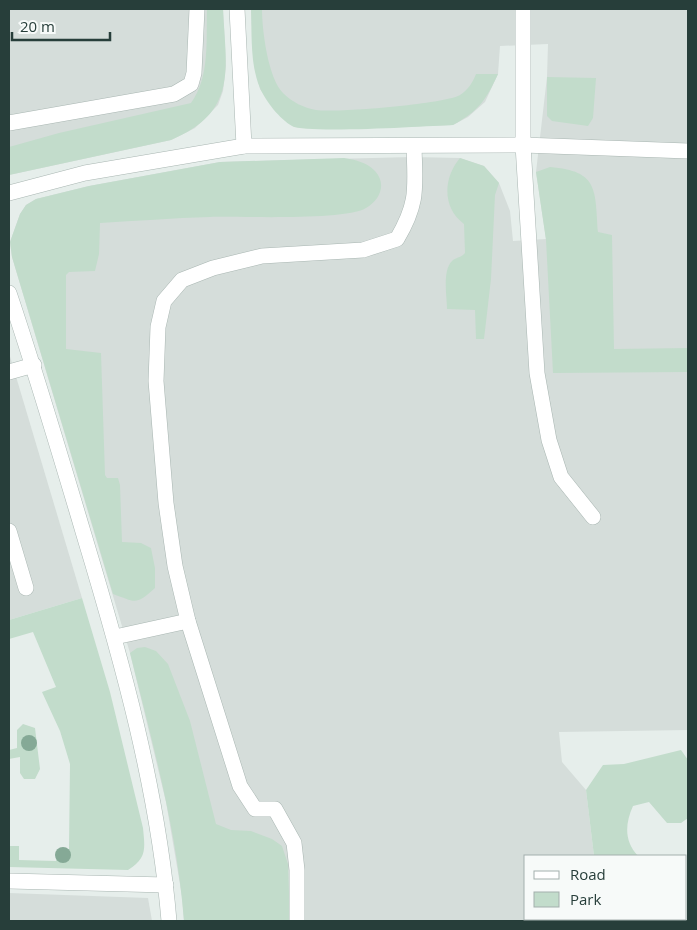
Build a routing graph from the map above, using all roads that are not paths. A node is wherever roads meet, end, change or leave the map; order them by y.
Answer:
1 (197, 9) edge
2 (237, 9) edge
3 (523, 9) edge
4 (9, 123) edge
5 (523, 145) junction
6 (244, 146) junction
7 (414, 146) junction
8 (688, 151) edge
9 (9, 193) edge
10 (9, 293) edge
11 (34, 365) junction
12 (9, 372) edge
13 (593, 517) dead end
14 (9, 531) edge
15 (26, 588) dead end
16 (188, 621) junction
17 (115, 637) junction
18 (9, 881) edge
19 (166, 885) junction
20 (169, 921) edge
21 (297, 921) edge

1 - 4 street
2 - 6 street
3 - 5 street
5 - 7 street
5 - 8 street
5 - 13 street
6 - 7 street
6 - 9 street
7 - 16 street
10 - 11 street
11 - 12 street
11 - 17 street
14 - 15 street
16 - 17 street
16 - 21 street
17 - 19 street
18 - 19 street
19 - 20 street

